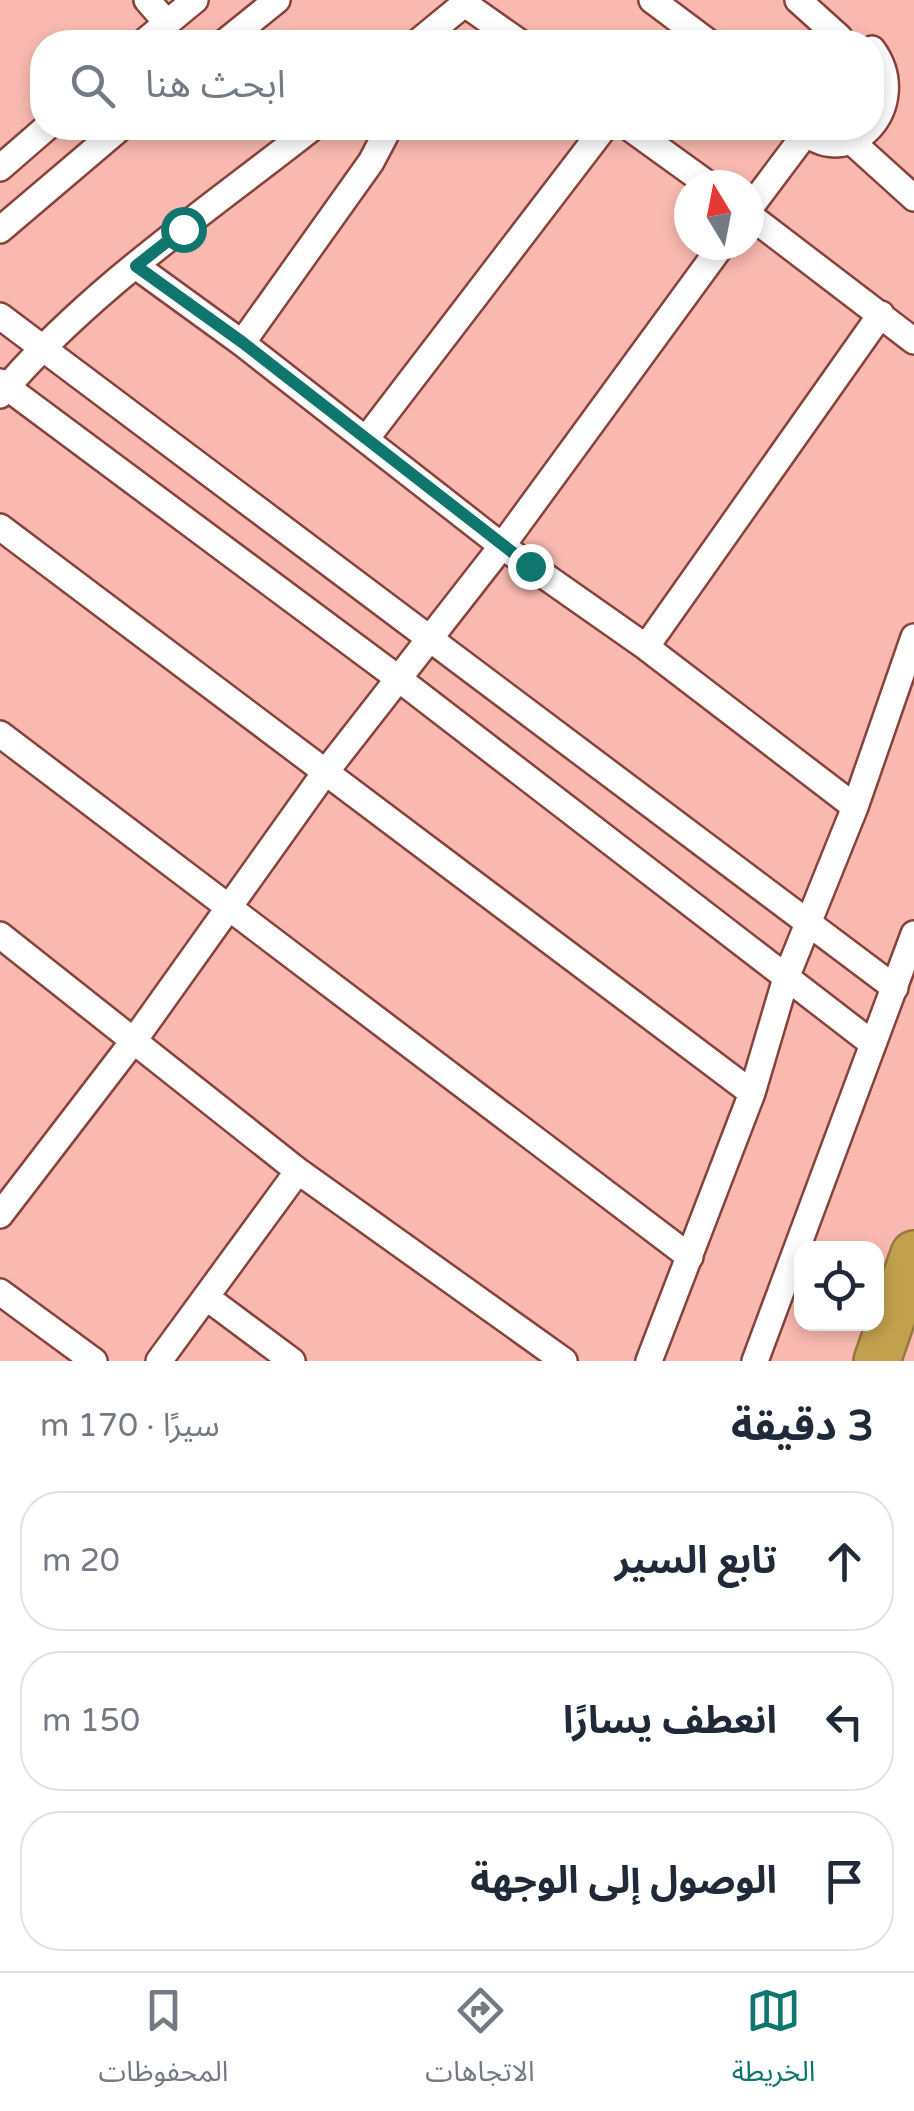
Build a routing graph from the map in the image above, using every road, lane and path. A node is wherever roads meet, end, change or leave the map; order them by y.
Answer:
1 (147, 0) edge
2 (195, 0) edge
3 (277, 0) edge
4 (652, 0) edge
5 (798, 0) edge
6 (467, 2) edge
7 (167, 23) junction
8 (159, 30) edge
9 (241, 30) edge
10 (433, 30) edge
11 (503, 30) edge
12 (692, 30) edge
13 (827, 30) edge
14 (884, 61) edge
15 (884, 67) edge
16 (914, 85) edge
17 (884, 115) edge
18 (32, 140) edge
19 (106, 140) edge
20 (297, 140) edge
21 (383, 140) edge
22 (595, 140) edge
23 (647, 140) edge
24 (797, 140) edge
25 (828, 140) edge
26 (851, 141) joint
27 (0, 168) edge
28 (688, 170) edge
29 (764, 190) edge
30 (914, 198) edge
31 (764, 224) edge
32 (0, 230) edge
33 (711, 260) edge
34 (136, 266) junction
35 (880, 314) junction
36 (0, 316) edge
37 (914, 341) edge
38 (242, 342) junction
39 (41, 348) junction
40 (2, 388) edge
41 (366, 438) junction
42 (0, 527) edge
43 (502, 546) junction
44 (429, 636) junction
45 (914, 637) edge
46 (646, 647) junction
47 (399, 679) junction
48 (0, 734) edge
49 (324, 774) junction
50 (855, 806) junction
51 (227, 905) junction
52 (807, 922) junction
53 (914, 934) edge
54 (0, 935) edge
55 (786, 978) junction
56 (894, 988) junction
57 (134, 1038) junction
58 (873, 1044) junction
59 (752, 1092) junction
60 (298, 1171) junction
61 (0, 1215) edge
62 (914, 1254) edge
63 (690, 1257) junction
64 (0, 1292) edge
65 (206, 1297) junction
66 (94, 1361) edge
67 (159, 1361) edge
68 (292, 1361) edge
69 (564, 1361) edge
70 (649, 1361) edge
71 (755, 1361) edge
72 (877, 1361) edge

1 - 7 street
2 - 7 street
3 - 9 street
4 - 12 street
5 - 13 street
6 - 10 street
6 - 11 street
7 - 8 street
14 - 16 street
15 - 17 street
18 - 27 street
19 - 32 street
20 - 34 street
21 - 38 street
22 - 41 street
23 - 28 street
24 - 29 street
25 - 26 street
26 - 30 street
31 - 35 street
33 - 43 street
34 - 38 street
34 - 39 street
35 - 37 street
35 - 46 street
36 - 39 street
38 - 41 street
39 - 40 street
39 - 44 street
40 - 47 street
41 - 43 street
42 - 49 street
43 - 44 street
43 - 46 street
44 - 47 street
44 - 52 street
45 - 50 street
46 - 50 street
47 - 49 street
47 - 55 street
48 - 51 street
49 - 51 street
49 - 59 street
50 - 52 street
51 - 57 street
51 - 63 street
52 - 55 street
52 - 56 street
53 - 56 street
54 - 57 street
55 - 58 street
55 - 59 street
56 - 58 street
57 - 60 street
57 - 61 street
58 - 71 street
59 - 63 street
60 - 65 street
60 - 69 street
62 - 72 highway
63 - 70 street
64 - 66 street
65 - 67 street
65 - 68 street

